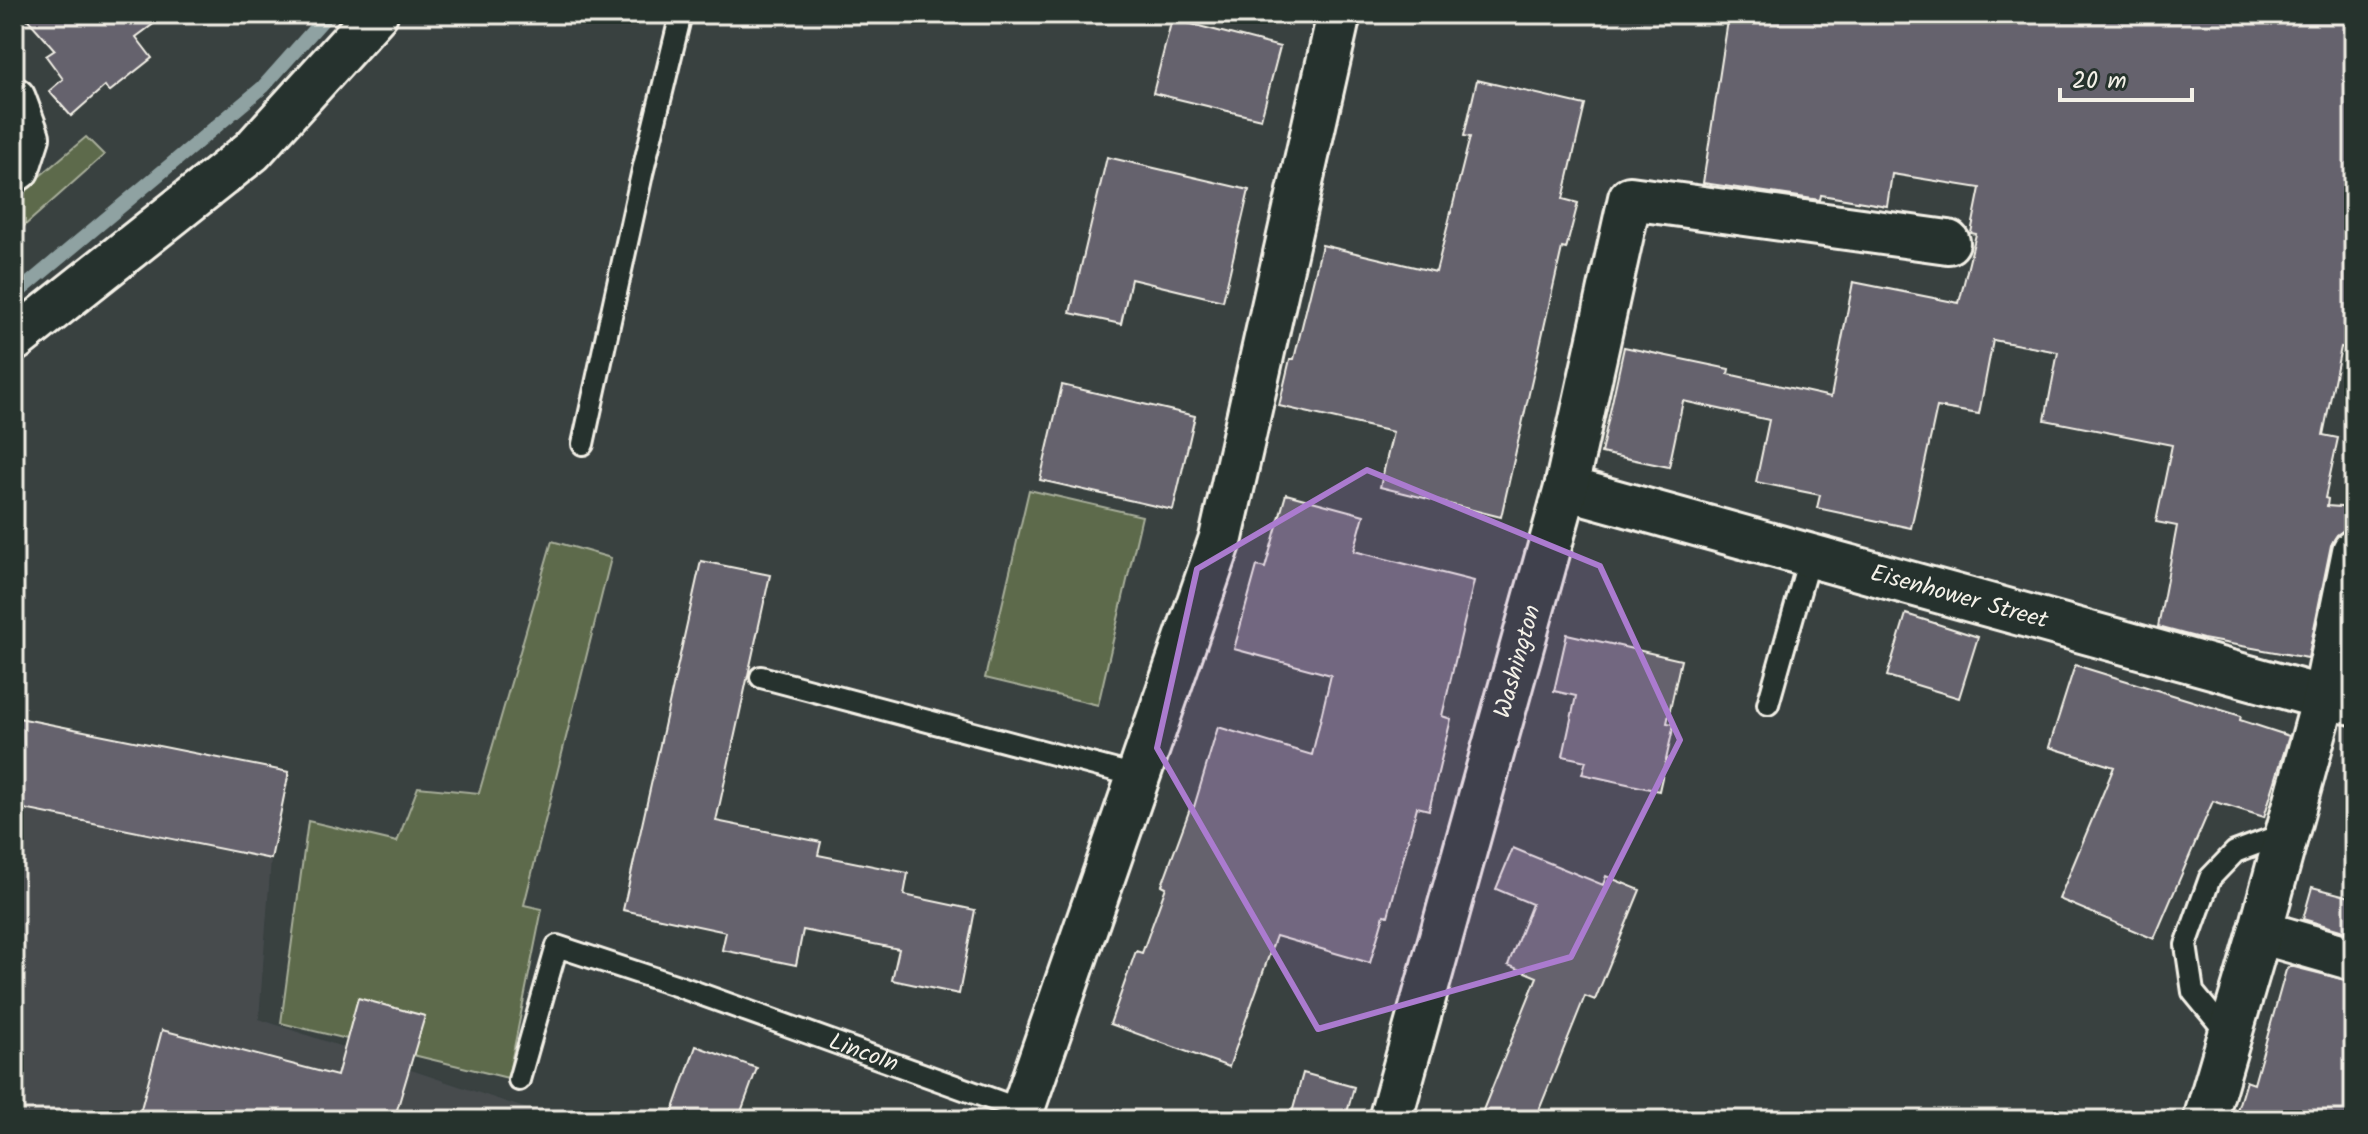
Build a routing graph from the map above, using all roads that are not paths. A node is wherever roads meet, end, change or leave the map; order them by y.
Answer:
1 (376, 14) edge
2 (681, 14) edge
3 (1339, 14) edge
4 (14, 99) edge
5 (14, 171) edge
6 (1948, 242) dead end
7 (14, 340) edge
8 (583, 444) dead end
9 (1566, 488) junction
10 (2354, 551) edge
11 (1810, 555) junction
12 (761, 677) dead end
13 (2339, 700) edge
14 (1768, 704) dead end
15 (1140, 777) junction
16 (2286, 833) junction
17 (2260, 932) junction
18 (2354, 959) edge
19 (2230, 1037) junction
20 (519, 1080) dead end
21 (1030, 1117) edge
22 (1390, 1120) edge
23 (2205, 1120) edge

1 - 7 street
2 - 8 lane
3 - 15 street
4 - 5 street
6 - 9 street, Washington
9 - 11 street, Eisenhower Street
9 - 22 street, Washington
10 - 13 street
11 - 13 street, Eisenhower Street
11 - 14 lane
12 - 15 lane
13 - 16 street
15 - 21 street
16 - 17 street
16 - 19 lane
17 - 18 street
17 - 19 street
19 - 23 street
20 - 21 lane, Lincoln

